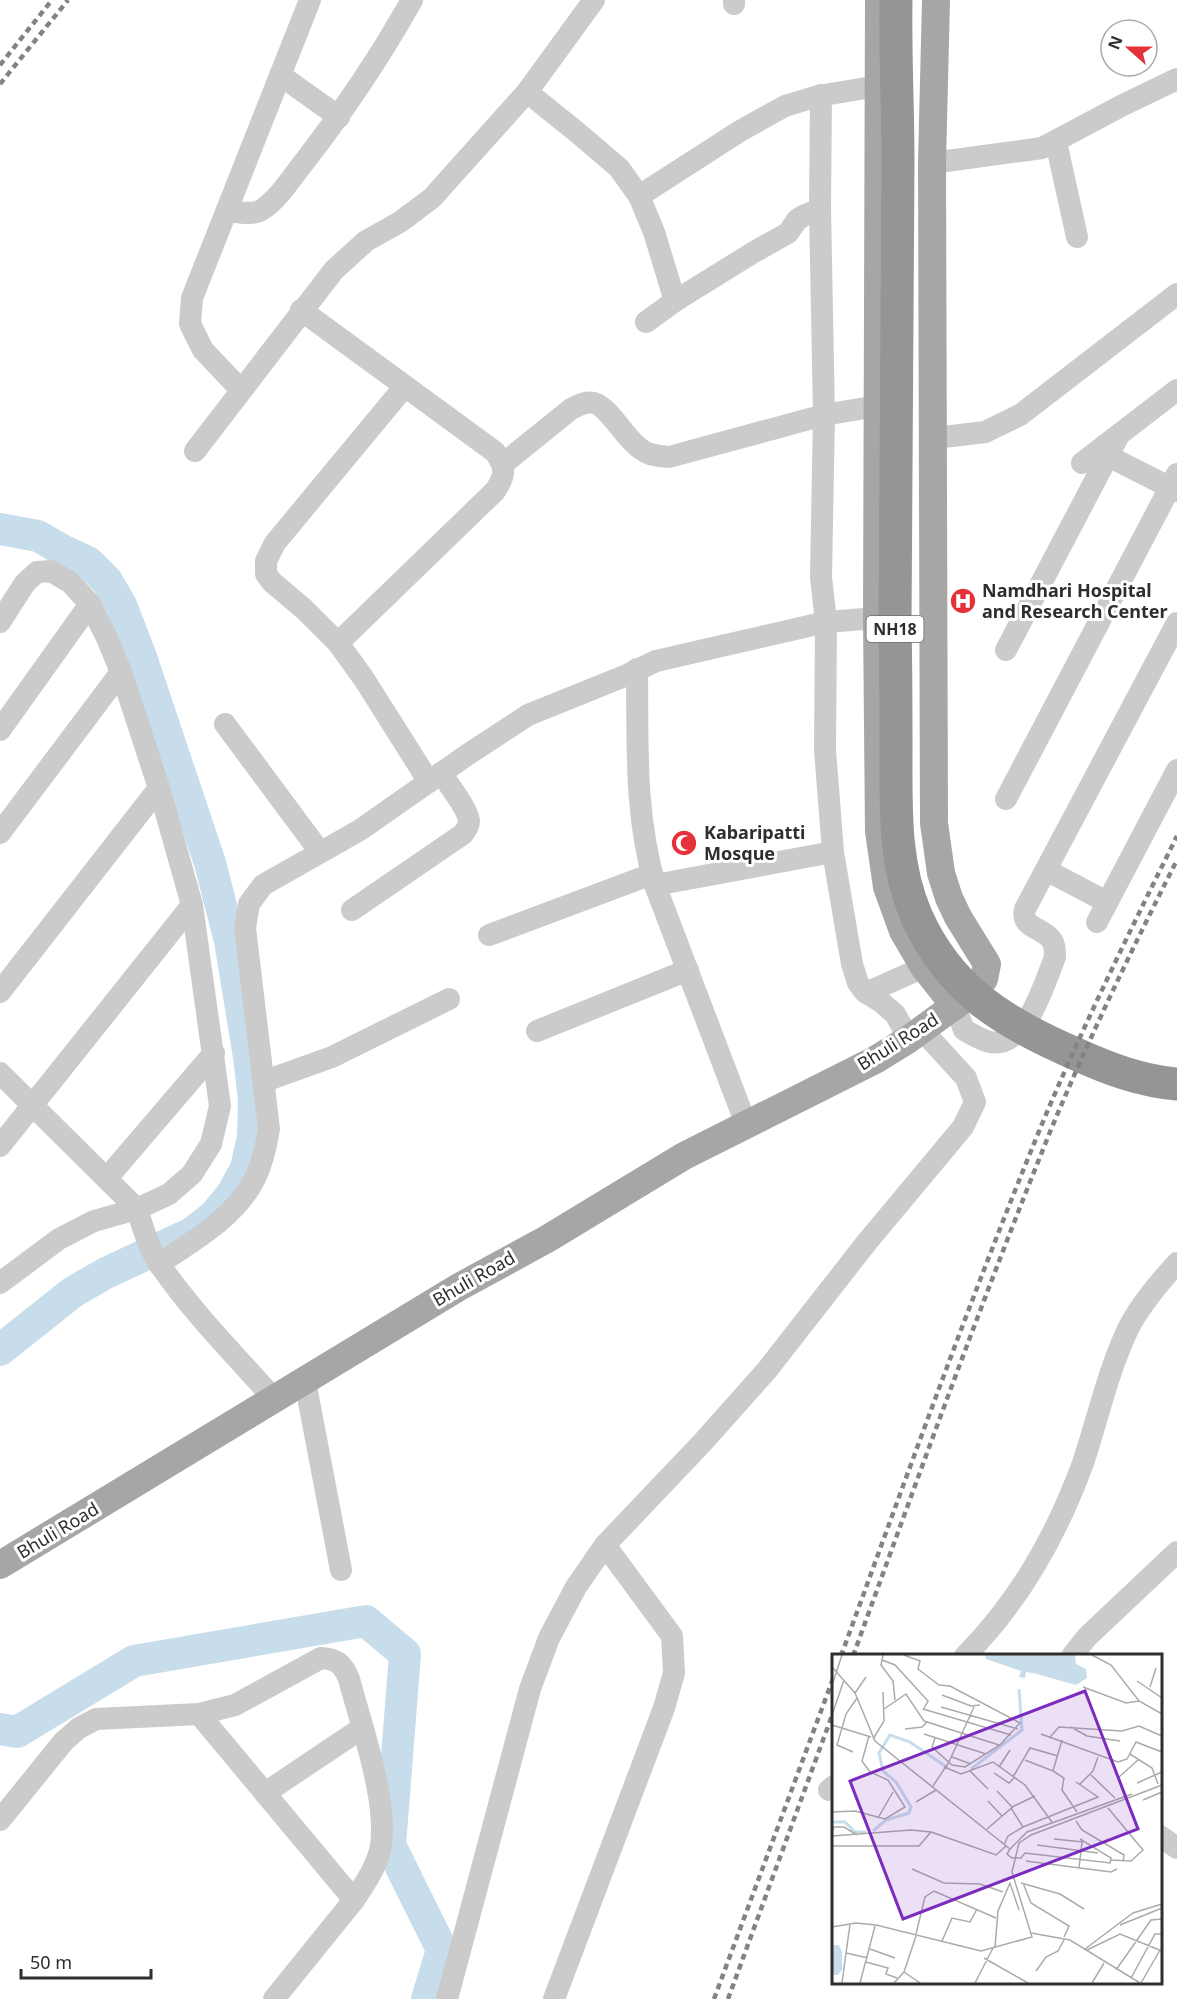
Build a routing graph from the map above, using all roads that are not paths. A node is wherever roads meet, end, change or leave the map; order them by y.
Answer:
1 (310, 0) edge
2 (412, 0) edge
3 (594, 0) edge
4 (905, 5) edge
5 (280, 75) junction
6 (1177, 79) edge
7 (878, 86) junction
8 (527, 92) junction
9 (821, 95) junction
10 (339, 117) junction
11 (1056, 142) junction
12 (932, 163) junction
13 (639, 196) junction
14 (820, 209) junction
15 (227, 211) junction
16 (1077, 237) dead end
17 (1177, 294) edge
18 (675, 301) junction
19 (301, 310) junction
20 (646, 322) dead end
21 (405, 386) junction
22 (241, 390) junction
23 (1177, 390) edge
24 (877, 406) junction
25 (824, 415) junction
26 (1119, 435) junction
27 (935, 438) junction
28 (195, 451) dead end
29 (1108, 456) junction
30 (1082, 463) dead end
31 (503, 464) junction
32 (1175, 484) edge
33 (90, 604) junction
34 (877, 618) junction
35 (0, 622) edge
36 (826, 622) junction
37 (1177, 622) edge
38 (338, 643) junction
39 (1006, 650) dead end
40 (637, 669) junction
41 (121, 672) junction
42 (225, 724) dead end
43 (0, 730) edge
44 (1177, 770) edge
45 (435, 778) junction
46 (159, 788) junction
47 (1006, 799) dead end
48 (0, 833) edge
49 (321, 852) junction
50 (834, 852) junction
51 (1046, 870) junction
52 (654, 879) junction
53 (1107, 902) junction
54 (192, 906) junction
55 (352, 910) dead end
56 (1097, 922) dead end
57 (489, 935) dead end
58 (924, 967) junction
59 (688, 970) junction
60 (0, 992) edge
61 (866, 993) junction
62 (449, 999) dead end
63 (955, 1006) junction
64 (537, 1031) dead end
65 (916, 1034) junction
66 (214, 1053) junction
67 (1177, 1063) edge
68 (0, 1073) edge
69 (264, 1081) junction
70 (1177, 1084) edge
71 (33, 1105) junction
72 (746, 1124) junction
73 (0, 1146) edge
74 (107, 1178) junction
75 (137, 1209) junction
76 (158, 1261) junction
77 (1177, 1263) edge
78 (0, 1283) edge
79 (305, 1381) junction
80 (275, 1400) junction
81 (605, 1545) junction
82 (1177, 1552) edge
83 (0, 1565) edge
84 (341, 1570) dead end
85 (967, 1654) edge
86 (1074, 1654) edge
87 (199, 1714) junction
88 (362, 1728) junction
89 (265, 1793) junction
90 (0, 1820) edge
91 (1162, 1837) edge
92 (1177, 1848) edge
93 (354, 1900) junction
94 (274, 1999) edge
95 (447, 1999) edge
96 (554, 1999) edge

1 - 5 street
2 - 10 street
3 - 8 street
4 - 7 main road
4 - 12 main road, Bhuli Road
4 - 67 highway, NH18
4 - 70 highway, NH18
5 - 10 street
5 - 15 street
6 - 11 street
7 - 9 street
7 - 24 main road
8 - 13 street
8 - 19 street
9 - 13 street
9 - 14 street
10 - 15 street
11 - 12 street
11 - 16 street
12 - 27 main road, Bhuli Road
13 - 18 street
14 - 18 street
14 - 25 street
15 - 22 street
17 - 27 street
18 - 20 street
19 - 21 street
19 - 22 street
21 - 31 street
21 - 38 street
22 - 28 street
23 - 26 street
24 - 25 street
24 - 34 main road
25 - 31 street
25 - 36 street
26 - 29 street
26 - 30 street
27 - 63 main road, Bhuli Road
29 - 32 street
29 - 39 street
31 - 38 street
32 - 47 street
33 - 35 street
33 - 41 street
33 - 43 street
34 - 36 street
34 - 58 main road
36 - 40 street
36 - 50 street
37 - 51 street
38 - 45 street
40 - 45 street
40 - 52 street
41 - 46 street
41 - 48 street
42 - 49 street
44 - 53 street
45 - 49 street
45 - 55 street
46 - 54 street
46 - 60 street
49 - 69 street
50 - 52 street
50 - 61 street
51 - 53 street
51 - 63 street
52 - 57 street
52 - 59 street
53 - 56 street
54 - 66 street
54 - 71 street
58 - 61 street
58 - 63 main road
59 - 64 street
59 - 72 street
61 - 65 street
62 - 69 street
63 - 65 main road, Bhuli Road
65 - 72 main road, Bhuli Road
65 - 81 street
66 - 74 street
66 - 75 street
68 - 71 street
69 - 76 street
71 - 73 street
71 - 74 street
72 - 79 main road, Bhuli Road
74 - 75 street
75 - 76 street
75 - 78 street
76 - 80 street
77 - 85 street
79 - 80 main road, Bhuli Road
79 - 84 street
80 - 83 main road, Bhuli Road
81 - 95 street
81 - 96 street
82 - 86 street
87 - 88 street
87 - 89 street
87 - 90 street
88 - 89 street
88 - 93 street
89 - 93 street
91 - 92 street
93 - 94 street

